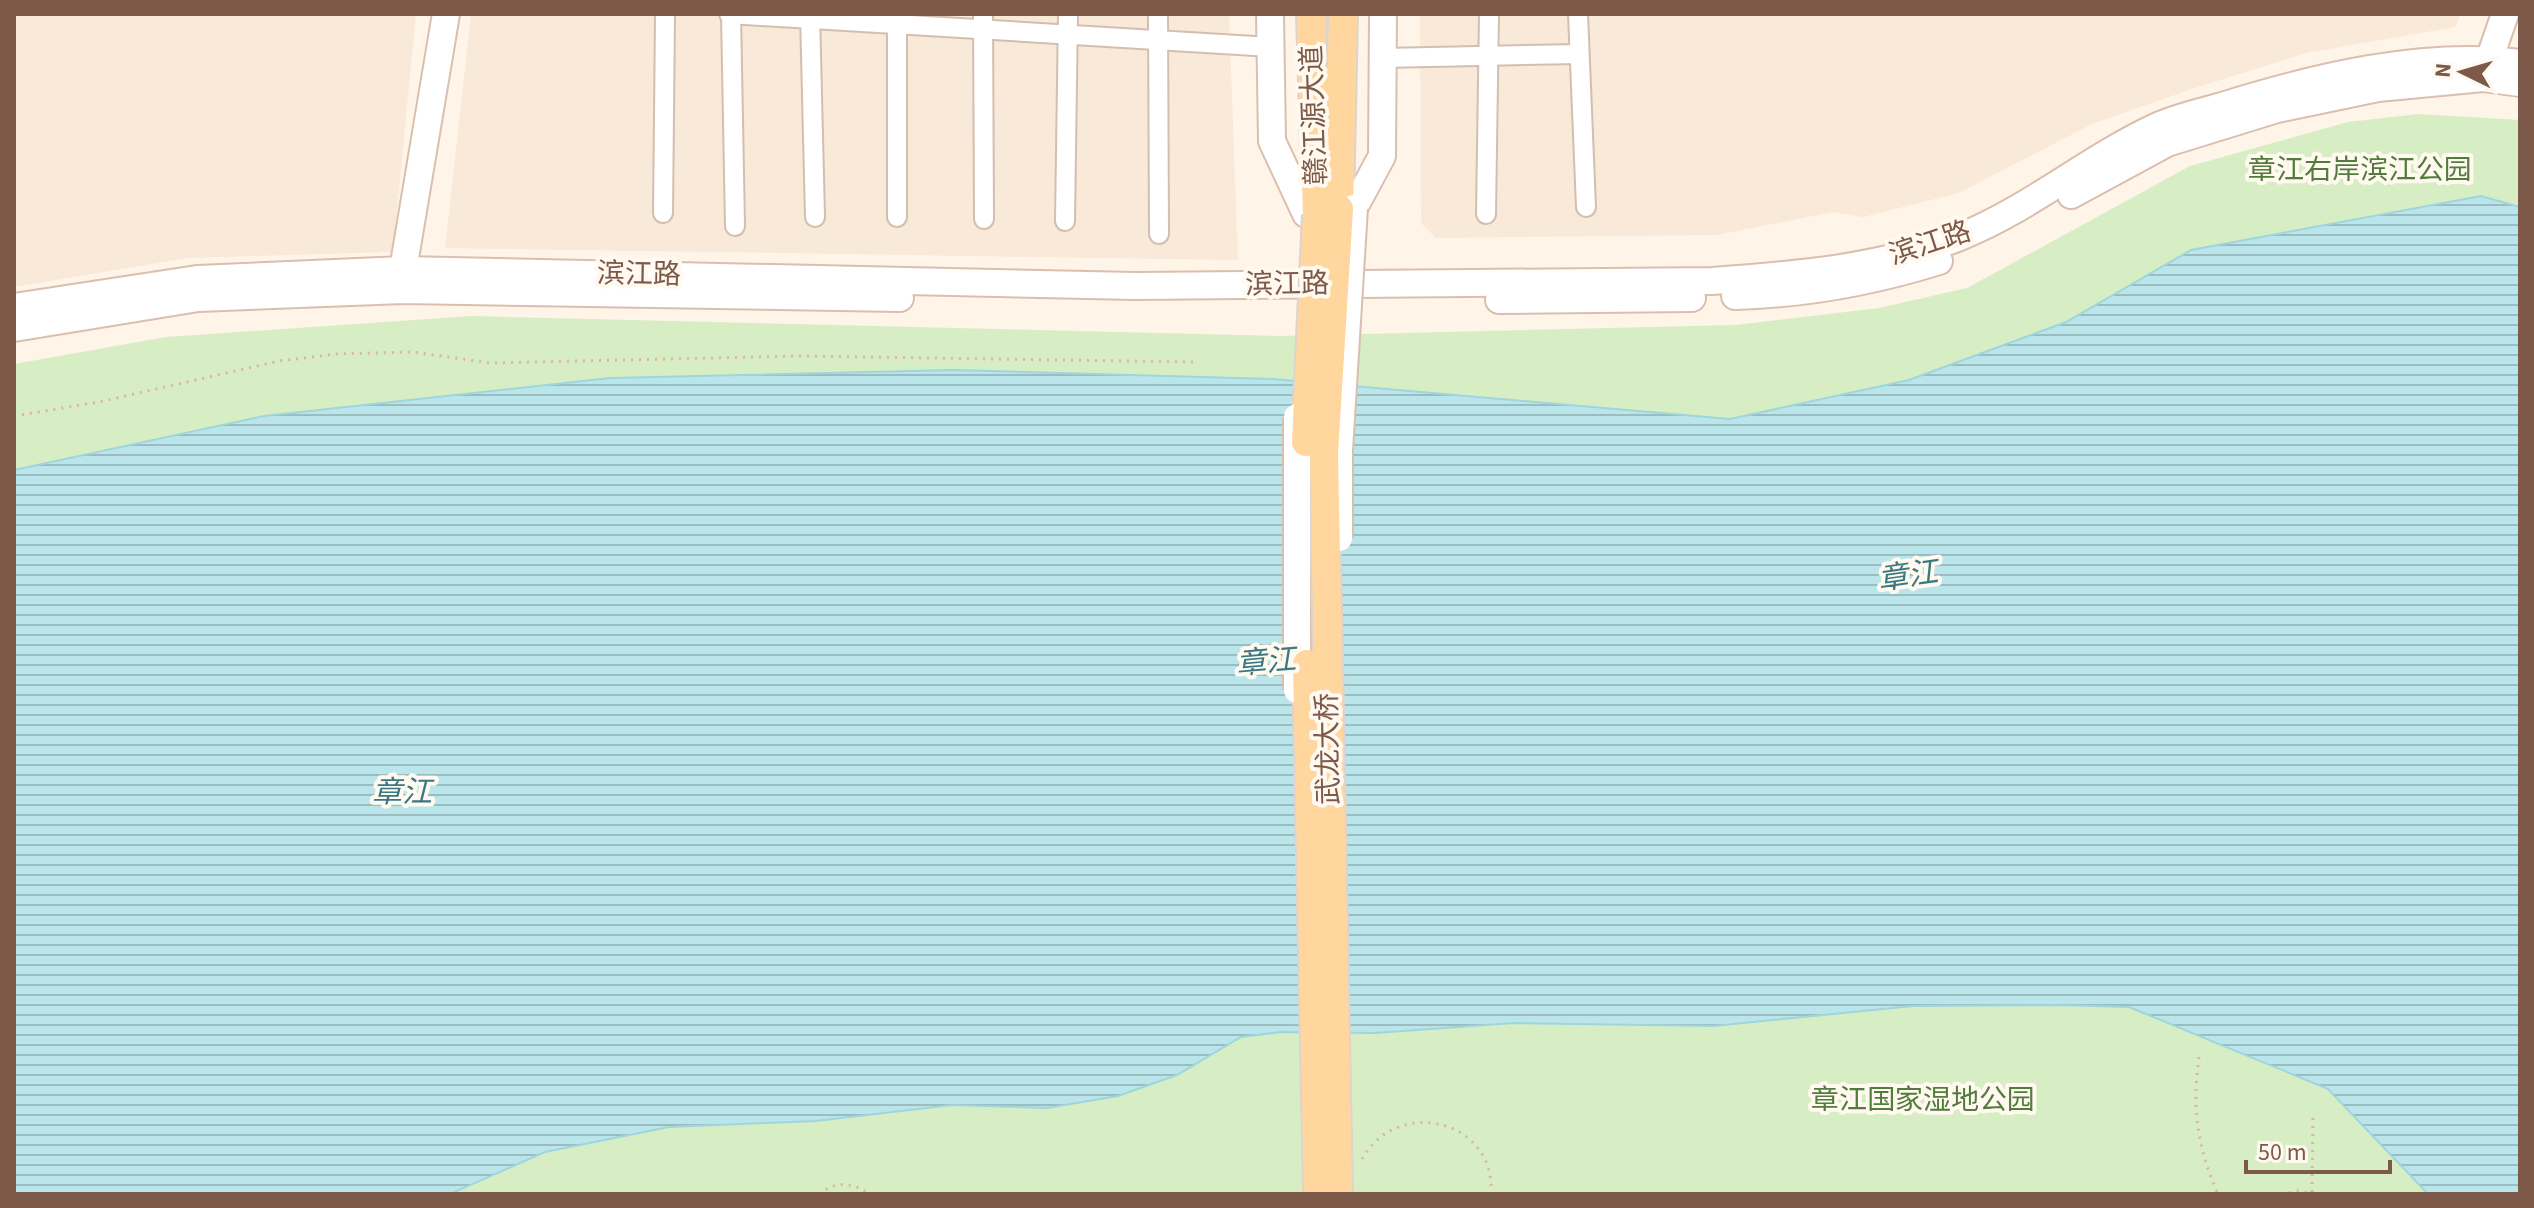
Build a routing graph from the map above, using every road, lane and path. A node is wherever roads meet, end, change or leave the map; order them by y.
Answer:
1 (446, 14) edge
2 (665, 14) edge
3 (730, 14) edge
4 (1068, 14) edge
5 (1158, 14) edge
6 (1270, 14) edge
7 (1311, 14) edge
8 (1343, 14) edge
9 (1383, 14) edge
10 (1489, 14) edge
11 (1578, 14) edge
12 (2505, 14) edge
13 (810, 16) edge
14 (896, 19) edge
15 (983, 22) edge
16 (1068, 35) junction
17 (1158, 40) junction
18 (1271, 47) junction
19 (1579, 54) junction
20 (1488, 55) junction
21 (1383, 58) junction
22 (2520, 63) edge
23 (2485, 69) junction
24 (2520, 83) edge
25 (1586, 207) dead end
26 (1329, 211) junction
27 (663, 213) dead end
28 (1486, 214) dead end
29 (815, 217) dead end
30 (897, 217) dead end
31 (984, 219) dead end
32 (1065, 221) dead end
33 (735, 226) dead end
34 (1159, 234) dead end
35 (403, 270) junction
36 (14, 307) edge
37 (14, 328) edge
38 (1194, 362) dead end
39 (14, 416) edge
40 (2199, 1057) dead end
41 (2313, 1116) dead end
42 (1353, 1182) edge
43 (2314, 1193) edge
44 (819, 1194) edge
45 (869, 1194) edge
46 (1305, 1194) edge
47 (1318, 1194) edge
48 (1338, 1194) edge
49 (1491, 1194) edge
50 (2218, 1194) edge
51 (2281, 1194) edge

1 - 35 main road
2 - 27 street
3 - 13 street
3 - 33 street
4 - 16 street
5 - 17 street
6 - 18 main road
7 - 26 main road, 赣江源大道
8 - 26 main road, 赣江源大道
9 - 21 main road
10 - 20 street
11 - 19 street
12 - 23 main road
13 - 14 street
13 - 29 street
14 - 15 street
14 - 30 street
15 - 16 street
15 - 31 street
16 - 17 street
16 - 32 street
17 - 18 street
17 - 34 street
18 - 26 main road
19 - 20 street
19 - 25 street
20 - 21 street
20 - 28 street
21 - 26 main road
22 - 23 main road, 滨江路
23 - 24 main road, 滨江路
23 - 35 main road, 滨江路
23 - 37 main road, 滨江路
26 - 42 main road, bridge
26 - 46 main road, bridge
26 - 47 main road, 武龙大桥, bridge
26 - 48 main road, 武龙大桥, bridge
35 - 36 main road, 滨江路
38 - 39 path
40 - 50 path
41 - 43 path
42 - 49 path
43 - 51 path
44 - 45 path

